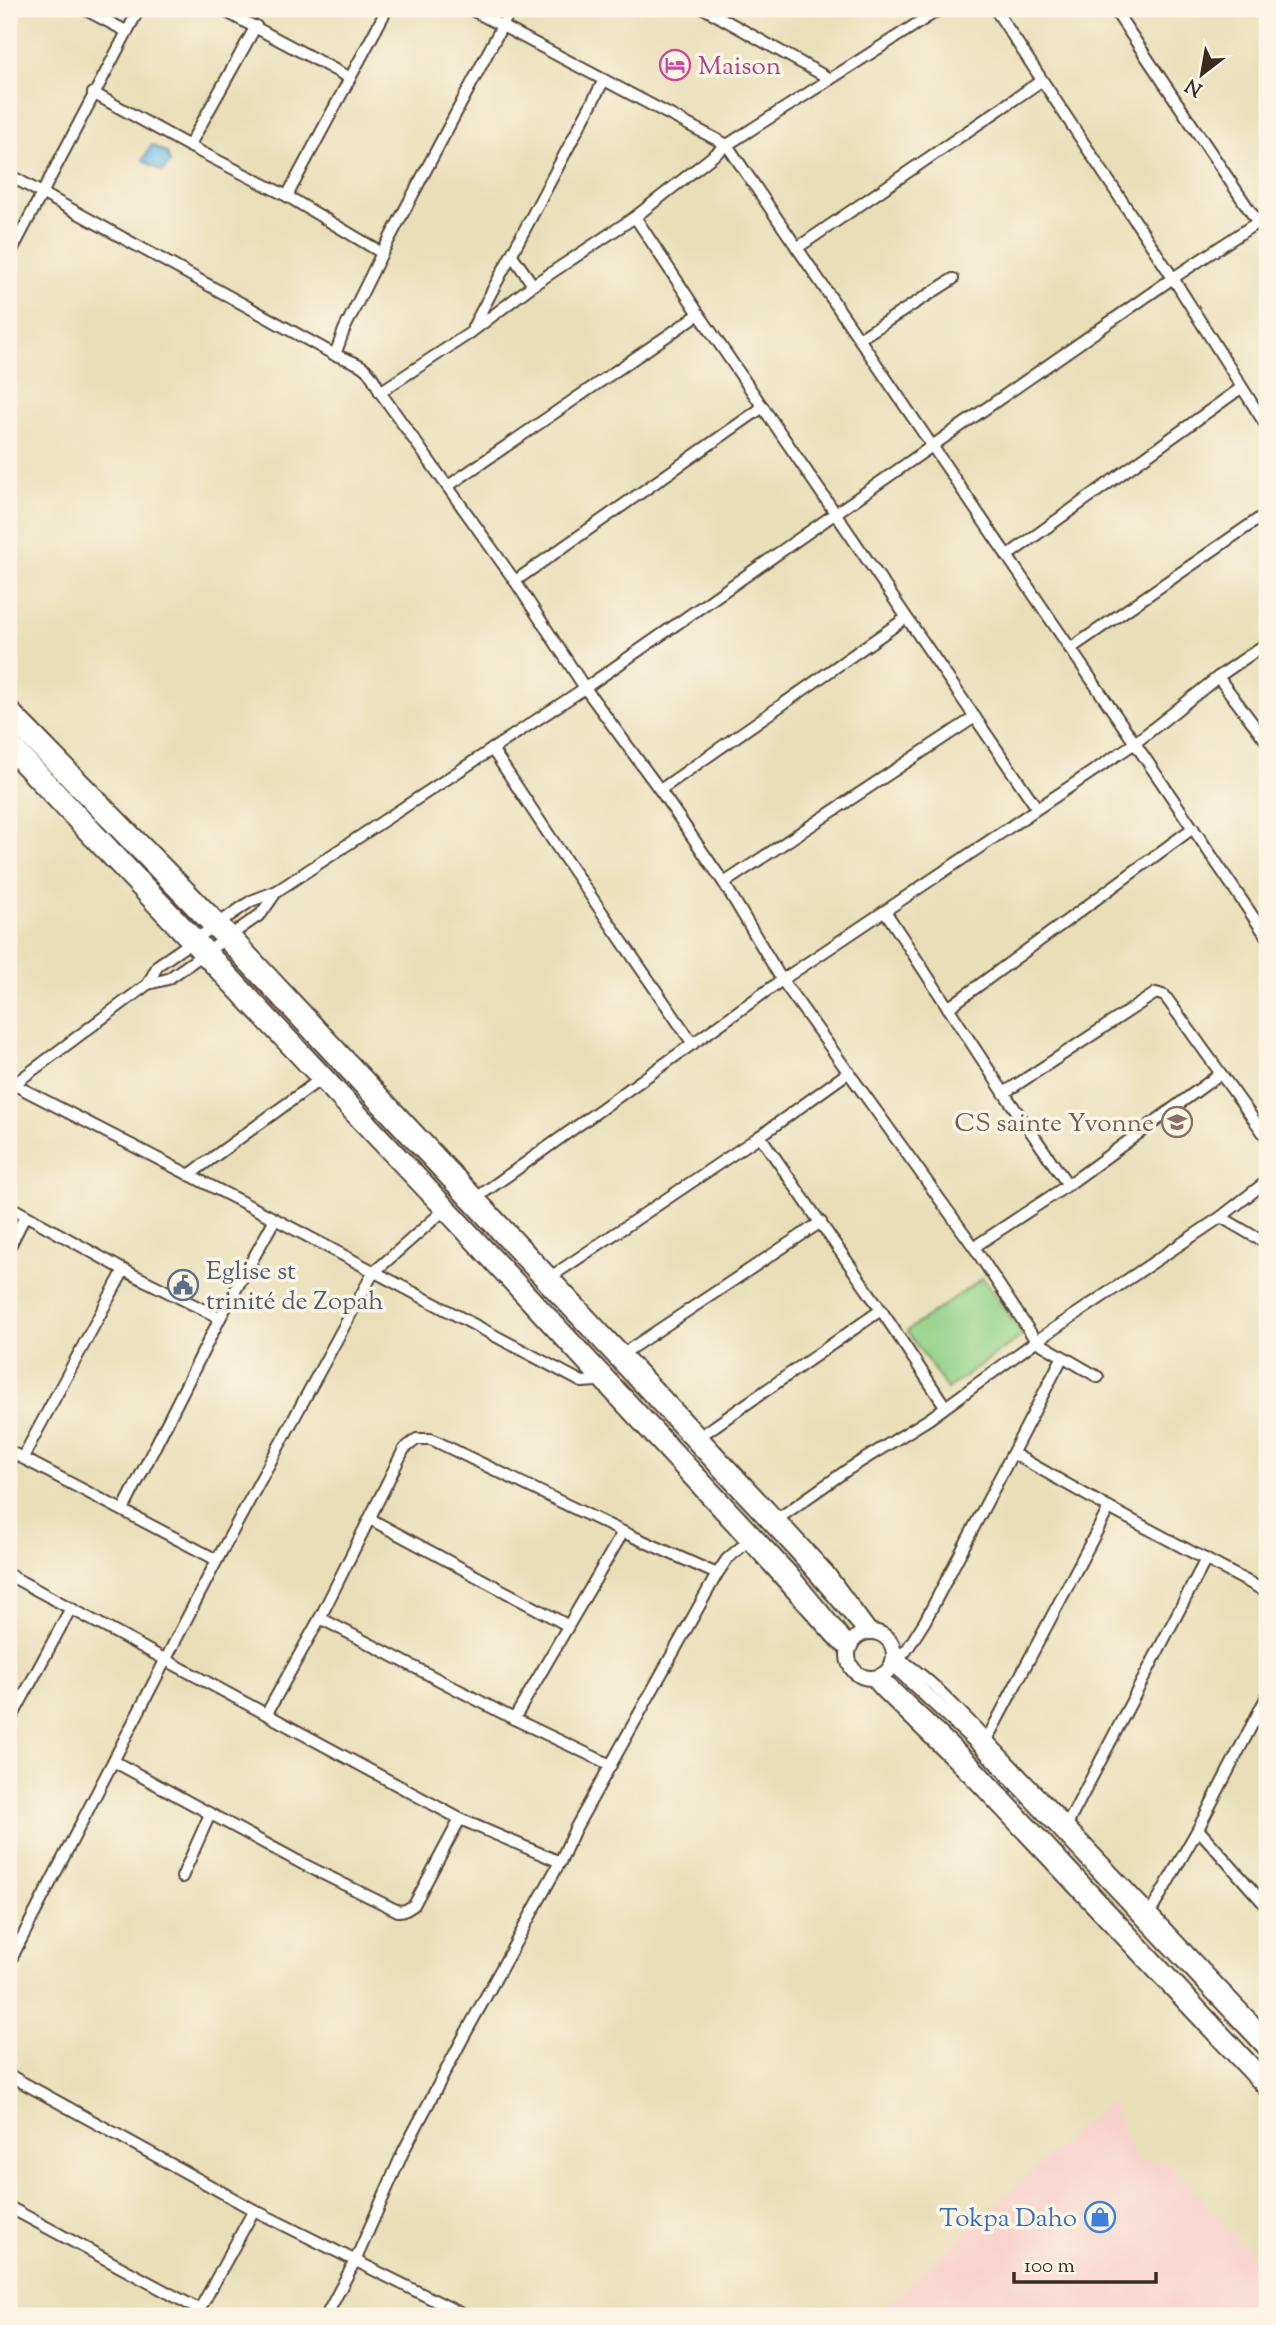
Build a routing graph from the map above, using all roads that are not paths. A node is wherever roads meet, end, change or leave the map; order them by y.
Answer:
1 (11, 9) edge
2 (84, 9) edge
3 (139, 9) edge
4 (221, 9) edge
5 (387, 9) edge
6 (470, 9) edge
7 (511, 9) edge
8 (705, 9) edge
9 (940, 9) edge
10 (995, 9) edge
11 (1114, 9) edge
12 (9, 13) edge
13 (256, 26) junction
14 (502, 26) junction
15 (126, 31) junction
16 (350, 78) junction
17 (830, 79) junction
18 (604, 80) junction
19 (1041, 81) junction
20 (93, 93) junction
21 (727, 145) junction
22 (189, 146) junction
23 (9, 175) edge
24 (42, 193) junction
25 (287, 196) junction
26 (635, 217) junction
27 (1263, 219) edge
28 (1267, 236) edge
29 (797, 248) junction
30 (382, 253) junction
31 (512, 255) junction
32 (9, 256) edge
33 (1173, 278) junction
34 (953, 279) dead end
35 (533, 285) junction
36 (699, 314) junction
37 (470, 333) junction
38 (859, 339) junction
39 (335, 355) junction
40 (1241, 388) junction
41 (380, 392) junction
42 (763, 407) junction
43 (1267, 427) edge
44 (932, 445) junction
45 (448, 486) junction
46 (1267, 513) edge
47 (837, 514) junction
48 (1007, 556) junction
49 (515, 581) junction
50 (906, 618) junction
51 (1267, 643) edge
52 (1070, 649) junction
53 (1218, 677) junction
54 (585, 688) junction
55 (9, 704) edge
56 (975, 717) junction
57 (9, 719) edge
58 (9, 739) edge
59 (1267, 742) edge
60 (1135, 743) junction
61 (492, 749) junction
62 (9, 755) edge
63 (660, 790) junction
64 (1037, 808) junction
65 (1193, 828) junction
66 (724, 883) junction
67 (277, 891) junction
68 (885, 911) junction
69 (216, 924) junction
70 (228, 937) junction
71 (1267, 937) edge
72 (193, 941) junction
73 (205, 953) junction
74 (782, 980) junction
75 (148, 984) junction
76 (948, 1008) junction
77 (694, 1044) junction
78 (849, 1072) junction
79 (1220, 1074) junction
80 (318, 1081) junction
81 (10, 1085) edge
82 (1004, 1093) junction
83 (760, 1136) junction
84 (1267, 1138) edge
85 (188, 1175) junction
86 (1267, 1181) edge
87 (1068, 1185) junction
88 (479, 1196) junction
89 (9, 1206) edge
90 (442, 1212) junction
91 (25, 1216) junction
92 (1221, 1217) junction
93 (275, 1219) junction
94 (821, 1222) junction
95 (1267, 1244) edge
96 (974, 1247) junction
97 (9, 1248) edge
98 (124, 1270) junction
99 (373, 1273) junction
100 (552, 1276) junction
101 (881, 1310) junction
102 (220, 1318) junction
103 (1036, 1341) junction
104 (624, 1353) junction
105 (1062, 1358) junction
106 (1098, 1377) dead end
107 (596, 1381) junction
108 (945, 1406) junction
109 (702, 1435) junction
110 (9, 1451) edge
111 (1013, 1454) junction
112 (23, 1457) junction
113 (1109, 1508) junction
114 (123, 1510) junction
115 (779, 1518) junction
116 (370, 1519) junction
117 (623, 1532) junction
118 (747, 1542) junction
119 (1206, 1559) junction
120 (217, 1560) junction
121 (717, 1574) junction
122 (9, 1575) edge
123 (1267, 1592) edge
124 (71, 1608) junction
125 (320, 1618) junction
126 (567, 1625) junction
127 (869, 1632) junction
128 (849, 1648) junction
129 (894, 1660) junction
130 (166, 1662) junction
131 (875, 1678) junction
132 (1267, 1696) edge
133 (267, 1713) junction
134 (514, 1719) junction
135 (9, 1723) edge
136 (987, 1739) junction
137 (115, 1762) junction
138 (611, 1766) junction
139 (210, 1814) junction
140 (460, 1819) junction
141 (1068, 1823) junction
142 (1198, 1829) junction
143 (560, 1861) junction
144 (183, 1877) dead end
145 (1267, 1907) edge
146 (1148, 1916) junction
147 (9, 1964) edge
148 (1267, 2035) edge
149 (1267, 2050) edge
150 (9, 2075) edge
151 (1267, 2081) edge
152 (1267, 2093) edge
153 (254, 2210) junction
154 (11, 2212) edge
155 (356, 2259) junction
156 (198, 2313) edge
157 (326, 2316) edge
158 (466, 2316) edge

1 - 12 street
2 - 15 street
3 - 15 street
4 - 13 street
5 - 16 street
6 - 14 street
7 - 14 street
8 - 17 street
9 - 17 street
10 - 19 street
11 - 27 street
13 - 16 street
13 - 22 street
14 - 18 street
14 - 30 street
15 - 20 street
16 - 25 street
17 - 21 street
18 - 21 street
18 - 31 street
19 - 29 street
19 - 33 street
20 - 22 street
20 - 24 street
21 - 26 street
21 - 29 street
22 - 25 street
23 - 24 street
24 - 32 street
24 - 39 street
25 - 30 street
26 - 35 street
26 - 36 street
27 - 28 street
27 - 33 street
29 - 38 street
30 - 39 street
31 - 35 street
31 - 37 street
33 - 40 street
33 - 44 street
34 - 38 street
35 - 37 street
36 - 42 street
36 - 45 street
37 - 41 street
38 - 44 street
39 - 41 street
40 - 43 street
40 - 48 street
41 - 45 street
42 - 47 street
42 - 49 street
44 - 47 street
44 - 48 street
45 - 49 street
46 - 52 street
47 - 50 street
47 - 54 street
48 - 52 street
49 - 54 street
50 - 56 street
50 - 63 street
51 - 53 street
52 - 60 street
53 - 59 street
53 - 60 street
54 - 61 street
54 - 63 street
55 - 69 street
56 - 64 street
56 - 66 street
57 - 69 main road
58 - 72 main road
60 - 64 street
60 - 65 street
61 - 67 street
61 - 77 street
62 - 72 street
63 - 66 street
64 - 68 street
65 - 71 street
65 - 76 street
66 - 74 street
67 - 69 street
67 - 70 street
68 - 74 street
68 - 76 street
69 - 70 main road
69 - 72 street
70 - 73 street
70 - 88 street
70 - 127 main road
72 - 73 main road
72 - 75 street
73 - 75 street
73 - 80 street
73 - 128 main road
74 - 77 street
74 - 78 street
75 - 81 street
76 - 82 street
77 - 88 street
78 - 83 street
78 - 96 street
79 - 82 street
79 - 84 street
79 - 87 street
80 - 85 street
80 - 90 street
81 - 85 street
82 - 87 street
83 - 94 street
83 - 100 street
85 - 93 street
86 - 92 street
87 - 96 street
88 - 100 street
89 - 91 street
90 - 99 street
90 - 107 street
91 - 97 street
91 - 98 street
92 - 95 street
92 - 103 street
93 - 99 street
93 - 102 street
94 - 101 street
94 - 104 street
96 - 103 street
98 - 102 street
98 - 112 street
99 - 107 street
99 - 120 street
100 - 104 street
101 - 108 street
101 - 109 street
102 - 114 street
103 - 105 street
103 - 108 street
104 - 109 street
105 - 106 street
105 - 111 street
107 - 118 street
108 - 115 street
109 - 115 street
110 - 112 street
111 - 113 street
111 - 129 street
112 - 114 street
113 - 119 street
113 - 136 street
114 - 120 street
115 - 127 street
116 - 117 street
116 - 125 street
116 - 126 street
117 - 121 street
117 - 126 street
118 - 121 street
118 - 128 street
119 - 123 street
119 - 141 street
120 - 130 street
121 - 138 street
122 - 124 street
124 - 130 street
124 - 135 street
125 - 133 street
125 - 134 street
126 - 134 street
127 - 128 main road
127 - 129 main road
128 - 131 main road
129 - 131 main road
129 - 136 street
129 - 146 main road
130 - 133 street
130 - 137 street
131 - 151 main road
131 - 152 street
132 - 142 street
133 - 140 street
134 - 138 street
136 - 141 street
137 - 139 street
137 - 147 street
138 - 143 street
139 - 140 street
139 - 144 street
140 - 143 street
141 - 146 street
142 - 145 street
142 - 146 street
143 - 155 street
146 - 148 street
146 - 149 main road
150 - 153 street
153 - 155 street
153 - 156 street
154 - 156 street
155 - 157 street
155 - 158 street

